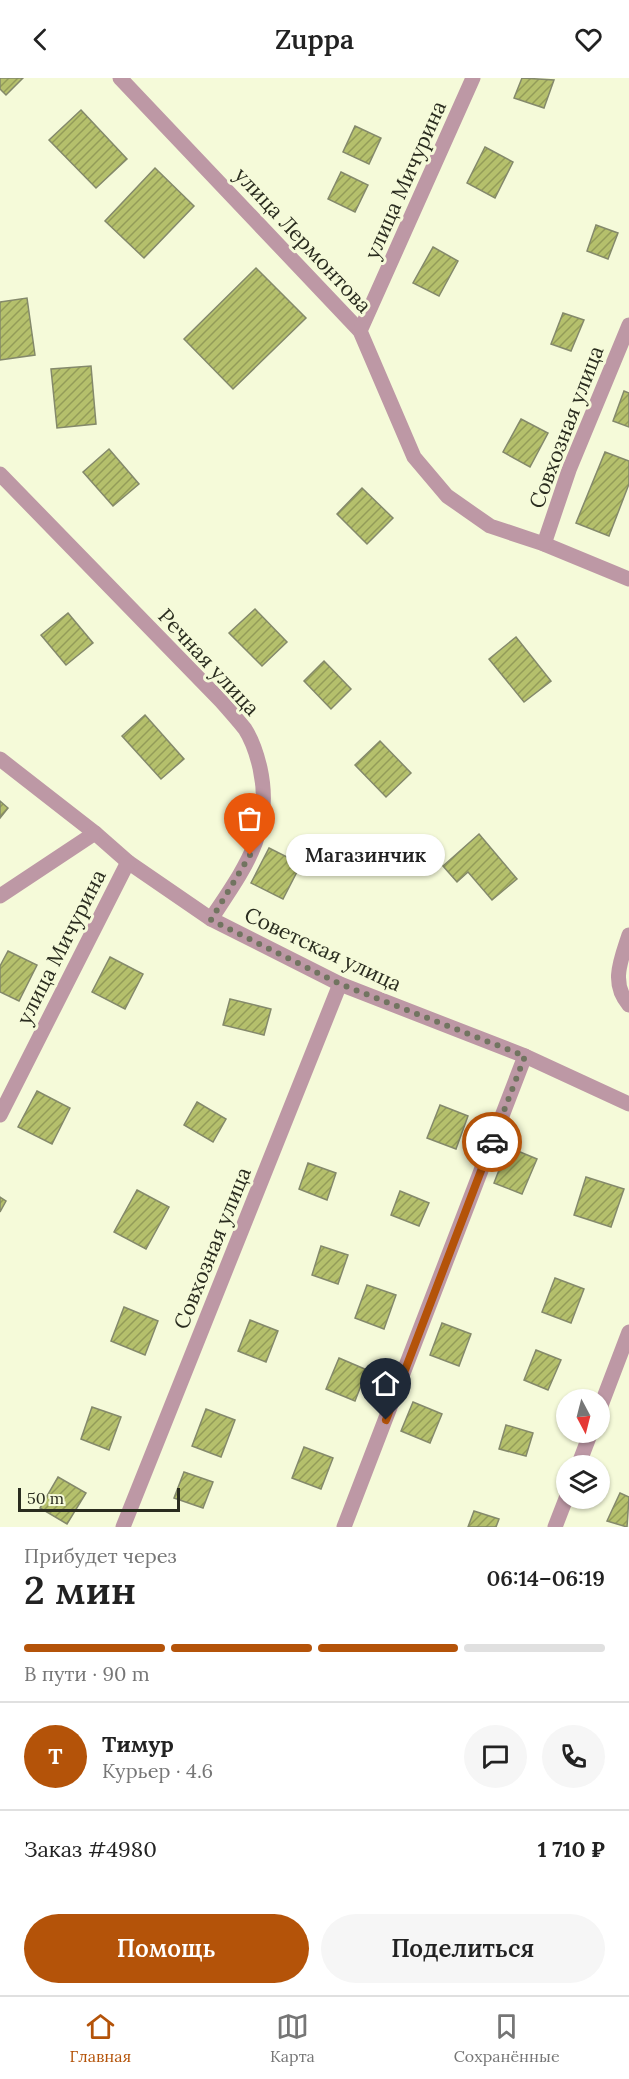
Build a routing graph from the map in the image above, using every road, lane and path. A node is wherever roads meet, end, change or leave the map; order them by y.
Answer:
1 (473, 78) edge
2 (123, 79) edge
3 (629, 326) edge
4 (360, 331) junction
5 (0, 474) edge
6 (544, 544) junction
7 (629, 579) edge
8 (0, 759) edge
9 (95, 832) junction
10 (128, 862) junction
11 (0, 896) edge
12 (211, 920) junction
13 (629, 935) edge
14 (340, 984) junction
15 (629, 1005) edge
16 (525, 1056) junction
17 (629, 1104) edge
18 (0, 1115) edge
19 (629, 1332) edge
20 (607, 1389) edge
21 (562, 1509) edge
22 (123, 1527) edge
23 (344, 1527) edge
24 (555, 1527) edge

1 - 4 street, улица Мичурина
2 - 4 street, улица Лермонтова
3 - 6 street, Совхозная улица
4 - 6 street, улица Лермонтова
5 - 12 street, Речная улица
6 - 7 street, улица Лермонтова
8 - 9 street, Советская улица
9 - 10 street, Советская улица
9 - 11 street
10 - 12 street, Советская улица
10 - 18 street, улица Мичурина
12 - 14 street, Советская улица
13 - 15 street
14 - 16 street, Советская улица
14 - 22 street, Совхозная улица
16 - 17 street, Советская улица
16 - 23 street
19 - 20 street
21 - 24 street

